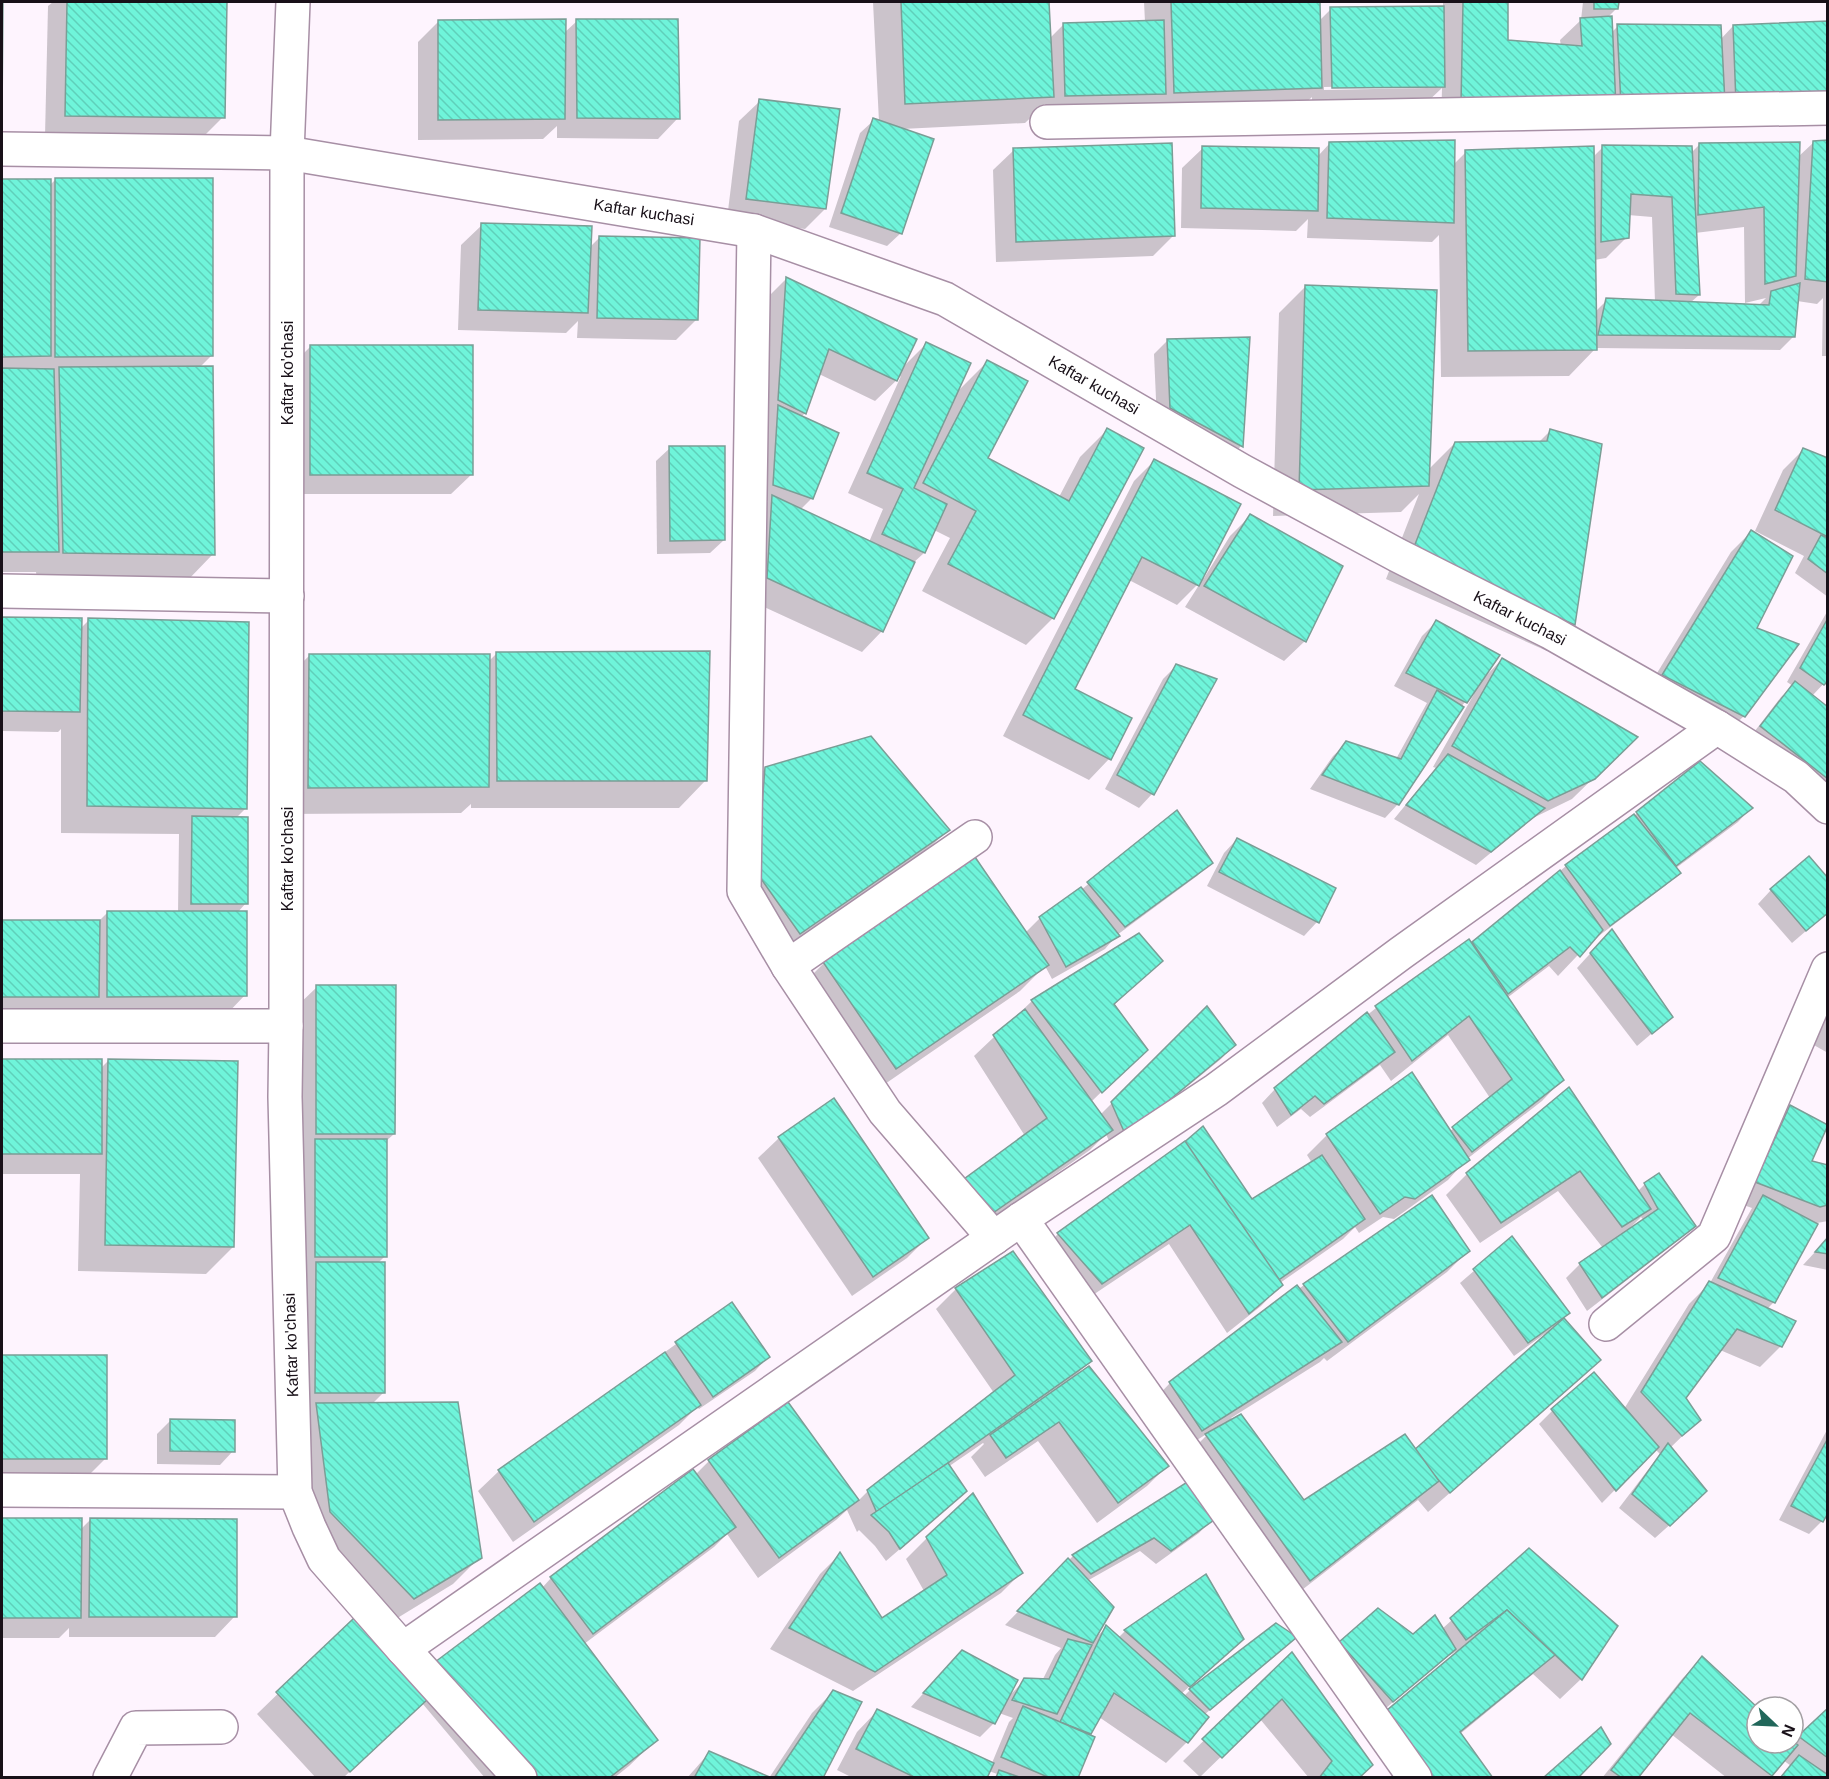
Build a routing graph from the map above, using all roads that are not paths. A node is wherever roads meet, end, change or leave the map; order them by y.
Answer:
1 (293, 2) edge
2 (1827, 108) edge
3 (1047, 122) dead end
4 (2, 149) edge
5 (287, 153) junction
6 (754, 231) junction
7 (2, 591) edge
8 (286, 596) junction
9 (1717, 727) junction
10 (1827, 807) edge
11 (975, 837) dead end
12 (788, 966) junction
13 (1827, 969) edge
14 (2, 1026) edge
15 (286, 1026) junction
16 (1021, 1219) junction
17 (994, 1238) junction
18 (1606, 1324) dead end
19 (2, 1490) edge
20 (295, 1492) junction
21 (403, 1650) junction
22 (221, 1727) dead end
23 (110, 1778) edge
24 (520, 1778) edge
25 (1415, 1778) edge

1 - 5 street, Kaftar ko'chasi
2 - 3 street
4 - 5 street, Kaftar kuchasi
5 - 6 street, Kaftar kuchasi
5 - 8 street, Kaftar ko'chasi
6 - 9 street, Kaftar kuchasi
6 - 12 street
7 - 8 street
8 - 15 street, Kaftar ko'chasi
9 - 10 street, Kaftar kuchasi
9 - 16 street
11 - 12 street
12 - 17 street
13 - 18 street
14 - 15 street
15 - 20 street, Kaftar ko'chasi
16 - 17 street
16 - 25 street
17 - 21 street
19 - 20 street
20 - 21 street, Kaftar ko'chasi
21 - 24 street, Kaftar ko'chasi
22 - 23 street

